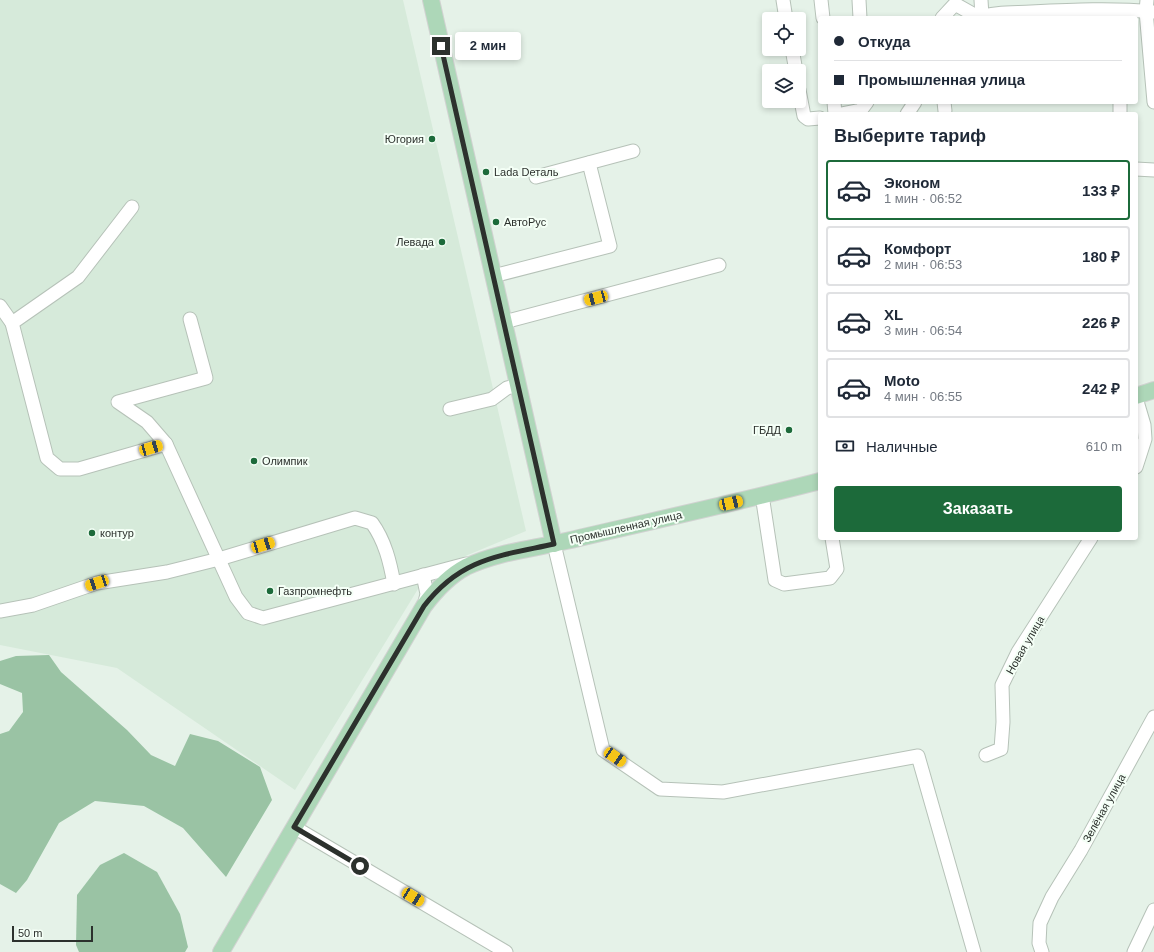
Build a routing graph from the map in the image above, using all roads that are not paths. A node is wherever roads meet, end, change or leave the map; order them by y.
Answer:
1 (431, 0) edge
2 (783, 0) edge
3 (821, 0) edge
4 (858, 0) edge
5 (981, 0) edge
6 (955, 2) edge
7 (1149, 8) edge
8 (1118, 9) edge
9 (785, 12) edge
10 (823, 16) edge
11 (860, 16) edge
12 (944, 16) edge
13 (977, 16) edge
14 (979, 16) edge
15 (982, 16) edge
16 (1154, 102) edge
17 (866, 104) edge
18 (802, 108) edge
19 (851, 112) edge
20 (818, 118) edge
21 (633, 151) dead end
22 (589, 163) junction
23 (1138, 169) edge
24 (1154, 170) edge
25 (536, 177) dead end
26 (132, 207) dead end
27 (719, 265) dead end
28 (493, 276) junction
29 (0, 306) edge
30 (190, 319) dead end
31 (504, 322) junction
32 (12, 324) junction
33 (518, 385) junction
34 (1154, 390) edge
35 (1138, 396) edge
36 (1138, 404) edge
37 (450, 409) dead end
38 (166, 444) junction
39 (1138, 461) edge
40 (818, 481) edge
41 (762, 495) junction
42 (832, 540) edge
43 (1091, 540) edge
44 (554, 544) junction
45 (487, 558) junction
46 (219, 559) junction
47 (423, 575) junction
48 (394, 584) junction
49 (424, 606) junction
50 (0, 611) edge
51 (1154, 717) edge
52 (986, 755) dead end
53 (294, 827) junction
54 (1154, 910) edge
55 (221, 952) edge
56 (506, 952) edge
57 (974, 952) edge
58 (1042, 952) edge
59 (1134, 952) edge

1 - 28 main road, Промышленная улица
2 - 9 street
3 - 10 street
4 - 11 street
5 - 14 street
6 - 12 street
6 - 13 street
7 - 8 street
7 - 16 street
8 - 15 street
17 - 19 street
18 - 20 street
21 - 22 street
22 - 25 street
22 - 28 street
23 - 24 street
26 - 32 street
27 - 31 street
28 - 31 main road, Промышленная улица
29 - 32 street
30 - 38 street
31 - 33 main road, Промышленная улица
32 - 38 street
33 - 37 street
33 - 44 main road, Промышленная улица
34 - 35 main road
36 - 39 street
38 - 46 street
40 - 41 main road, Промышленная улица
41 - 42 street
41 - 44 main road, Промышленная улица
43 - 52 street, Новая улица
44 - 45 main road
44 - 57 street
45 - 47 street
45 - 49 main road
46 - 48 street
46 - 48 street
46 - 50 street
47 - 48 street
47 - 49 street
49 - 53 main road
51 - 58 street, Зелёная улица
53 - 55 main road
53 - 56 street
54 - 59 street

